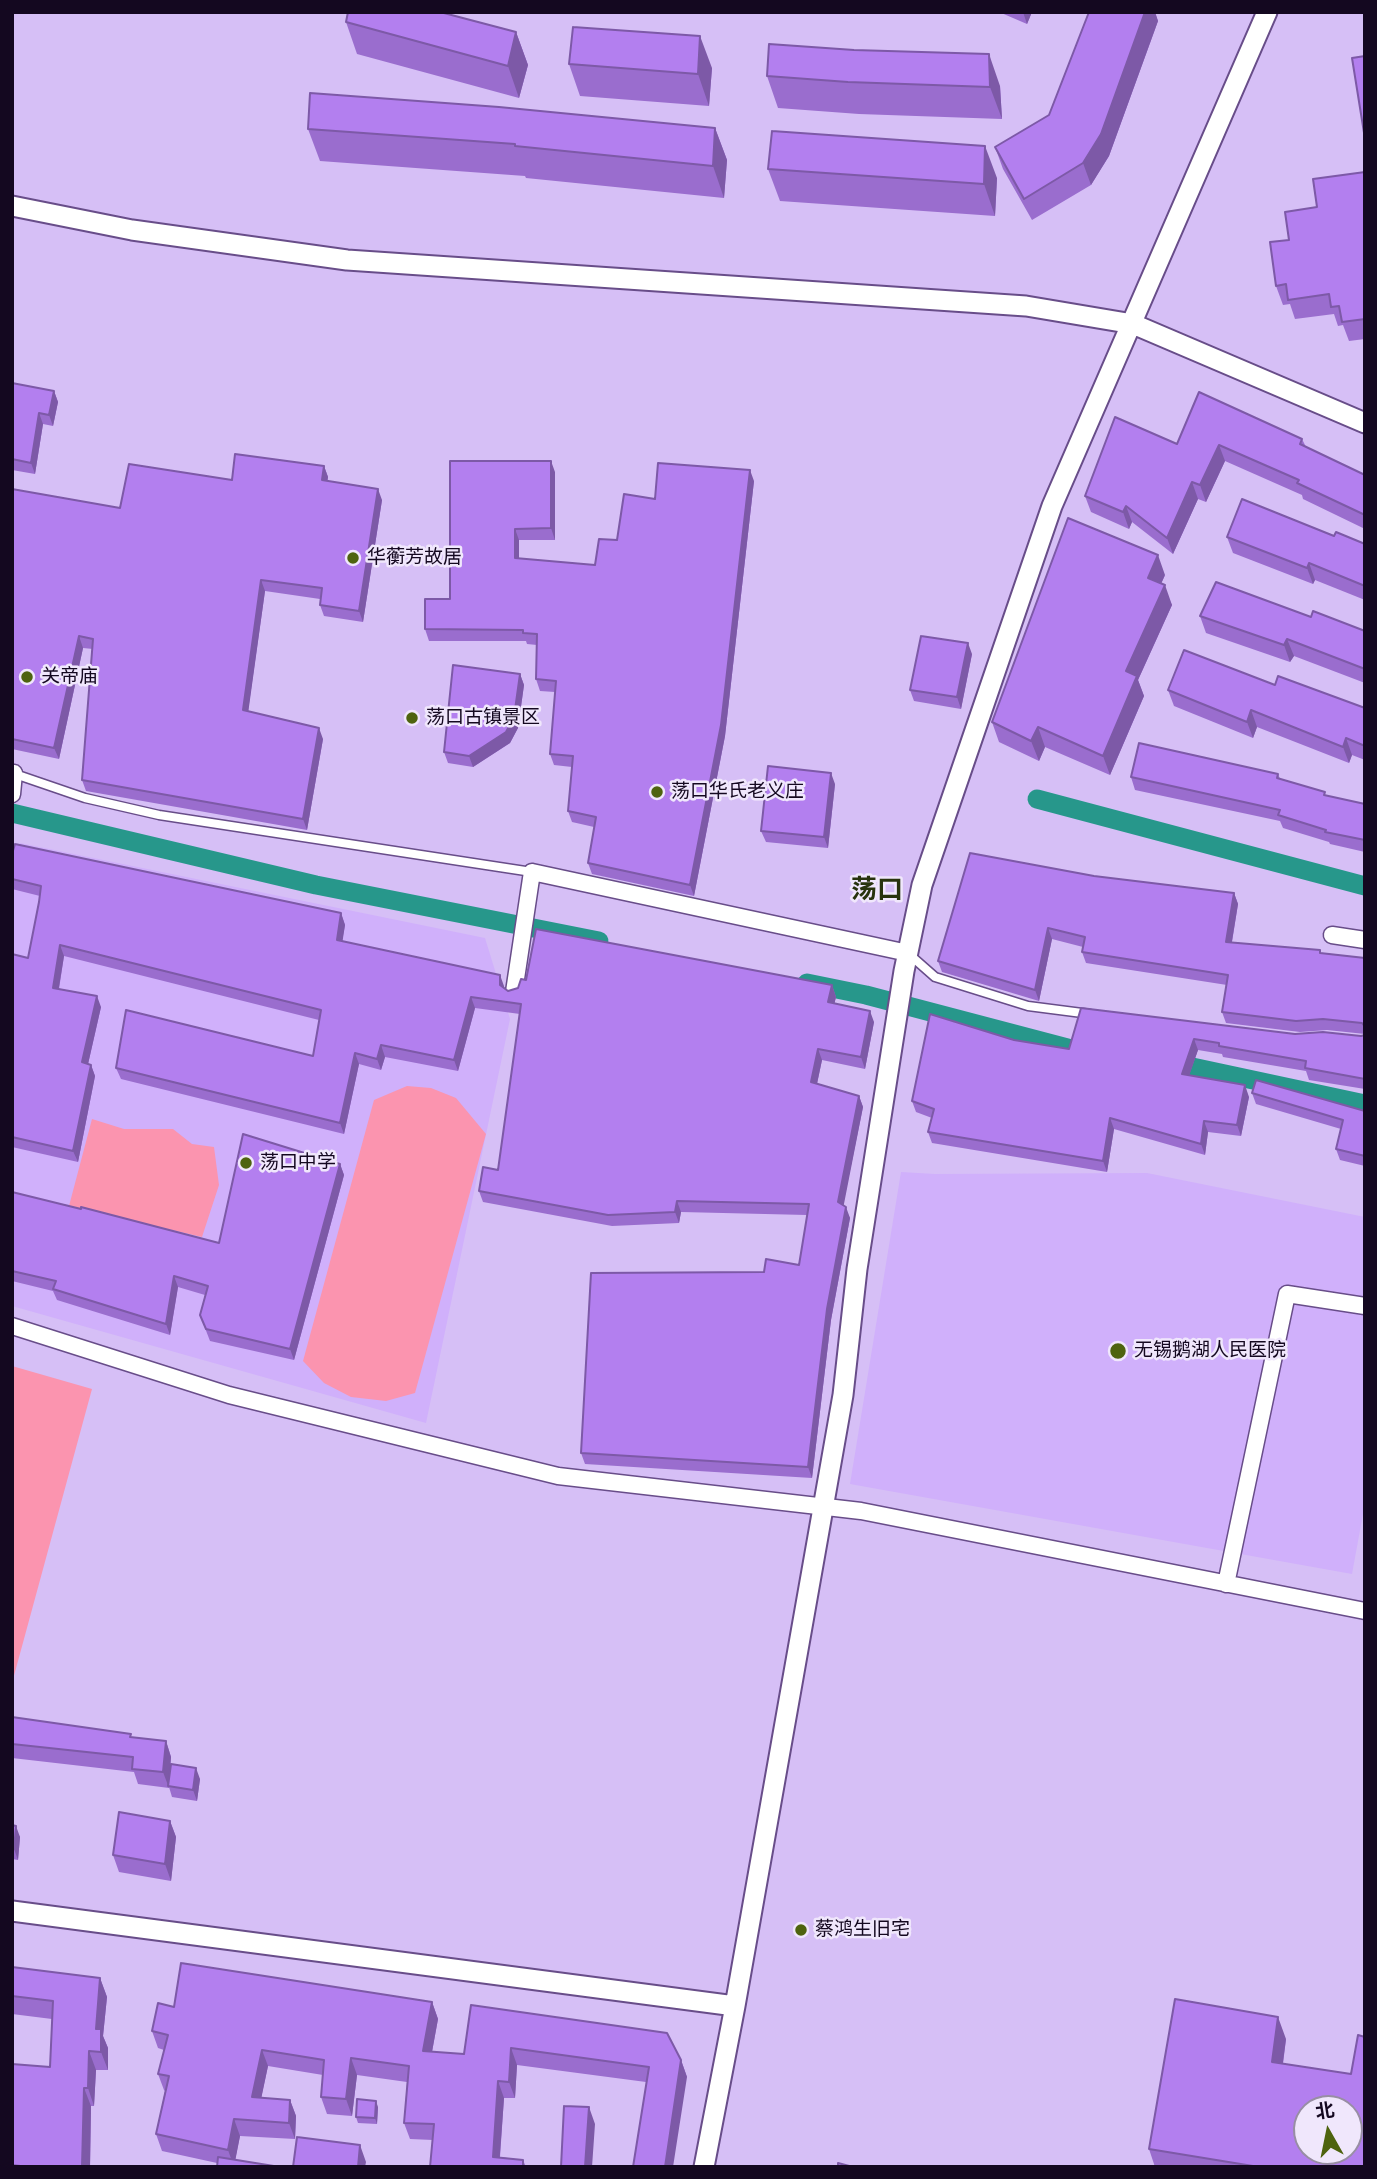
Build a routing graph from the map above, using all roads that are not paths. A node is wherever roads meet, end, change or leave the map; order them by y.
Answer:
1 (1267, 12) edge
2 (12, 206) edge
3 (1133, 324) junction
4 (1365, 423) edge
5 (13, 773) edge
6 (12, 794) edge
7 (532, 872) junction
8 (1332, 935) dead end
9 (1365, 940) edge
10 (906, 962) junction
11 (514, 992) edge
12 (1096, 1014) edge
13 (1365, 1306) edge
14 (12, 1326) edge
15 (823, 1507) junction
16 (1226, 1584) junction
17 (1364, 1607) edge
18 (12, 1911) edge
19 (735, 2006) junction
20 (704, 2167) edge

1 - 3 street
2 - 3 street
3 - 4 street
3 - 10 street
5 - 6 street
5 - 7 lane
7 - 10 street
7 - 11 street
8 - 9 street
10 - 12 lane
10 - 15 street
13 - 16 street
14 - 15 street
15 - 16 street
15 - 19 street
16 - 17 street
18 - 19 street
19 - 20 street

